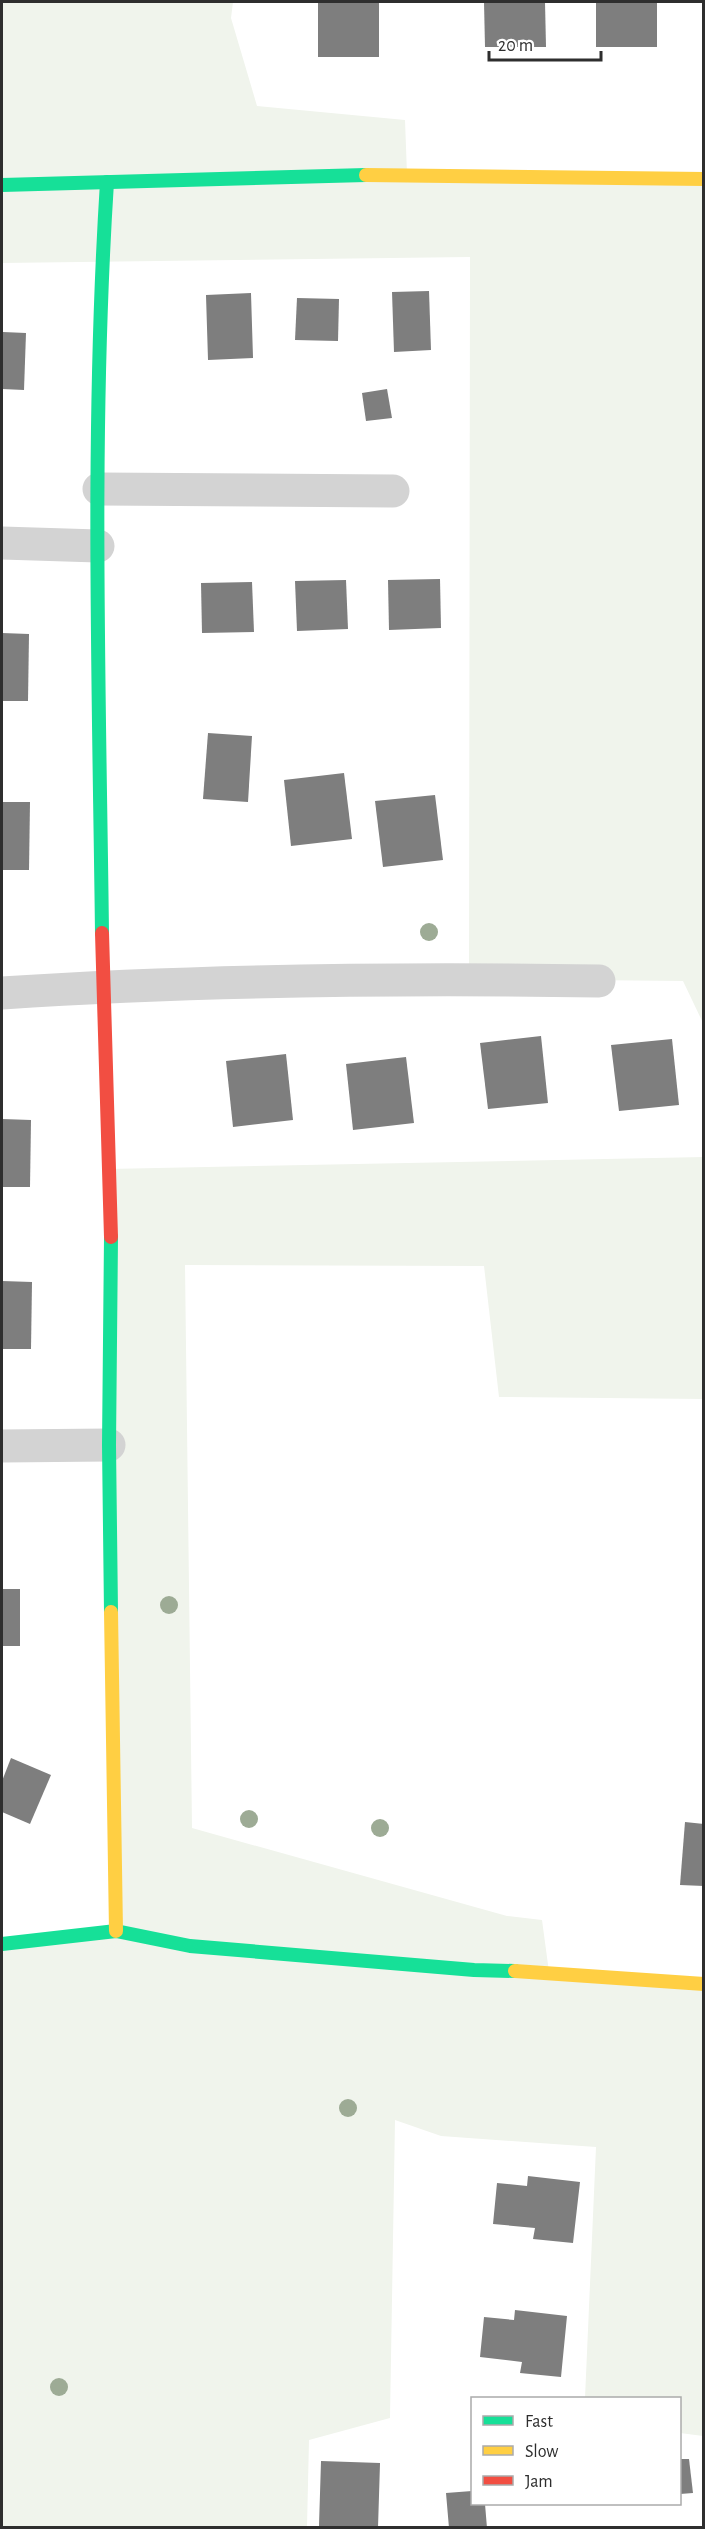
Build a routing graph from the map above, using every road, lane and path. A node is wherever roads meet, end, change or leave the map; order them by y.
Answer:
1 (704, 179) edge
2 (107, 182) junction
3 (2, 185) edge
4 (99, 489) junction
5 (393, 491) dead end
6 (2, 543) edge
7 (98, 546) junction
8 (599, 981) dead end
9 (102, 987) junction
10 (2, 993) edge
11 (109, 1445) junction
12 (2, 1446) edge
13 (117, 1931) junction
14 (2, 1944) edge
15 (704, 1984) edge

1 - 2 street
2 - 3 street
2 - 4 street
4 - 5 street
4 - 7 street
6 - 7 street
7 - 9 street
8 - 9 street
9 - 10 street
9 - 11 street
11 - 12 street
11 - 13 street
13 - 14 street
13 - 15 street

